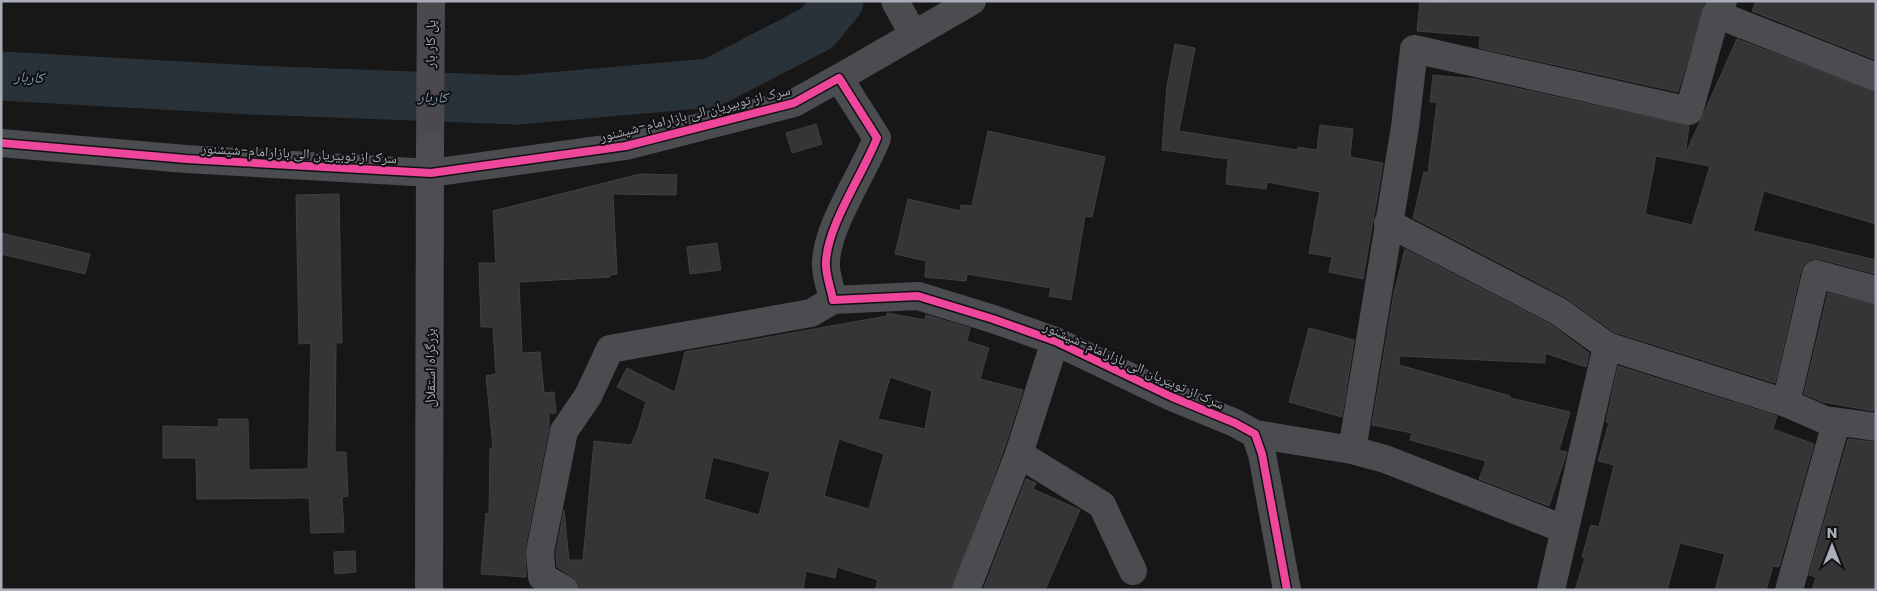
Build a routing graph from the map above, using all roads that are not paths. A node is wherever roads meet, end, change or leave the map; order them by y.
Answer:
1 (431, 1) edge
2 (972, 1) edge
3 (1720, 8) edge
4 (904, 17) edge
5 (1876, 77) edge
6 (839, 78) junction
7 (1, 143) edge
8 (430, 146) joint
9 (431, 173) junction
10 (1388, 223) junction
11 (1876, 290) edge
12 (833, 300) junction
13 (1055, 341) junction
14 (1607, 346) junction
15 (1786, 403) junction
16 (1836, 423) junction
17 (1876, 428) edge
18 (1255, 434) junction
19 (1352, 450) junction
20 (1019, 454) junction
21 (1564, 529) junction
22 (1133, 571) dead end
23 (429, 590) edge
24 (565, 590) edge
25 (966, 590) edge
26 (1287, 590) edge
27 (1551, 590) edge
28 (1789, 590) edge

1 - 8 main road, پل کار بار
2 - 4 street, سرک از توبیریان الی بازارامام-شیشنور
3 - 5 street
3 - 10 street
4 - 6 street, سرک از توبیریان الی بازارامام-شیشنور
6 - 9 street, سرک از توبیریان الی بازارامام-شیشنور
6 - 12 street
7 - 9 street, سرک از توبیریان الی بازارامام-شیشنور
8 - 9 highway, بزرگراه استقلال
9 - 23 highway, بزرگراه استقلال
10 - 14 street
10 - 19 street
11 - 15 street
12 - 13 street, سرک از توبیریان الی بازارامام-شیشنور
12 - 24 street
13 - 18 street, سرک از توبیریان الی بازارامام-شیشنور
13 - 20 street
14 - 15 street
14 - 21 street
15 - 16 street
16 - 17 street
16 - 28 street
18 - 19 street, سرک از توبیریان الی بازارامام-شیشنور
18 - 26 street
19 - 21 street, سرک از توبیریان الی بازارامام-شیشنور
20 - 22 street
20 - 25 street
21 - 27 street

